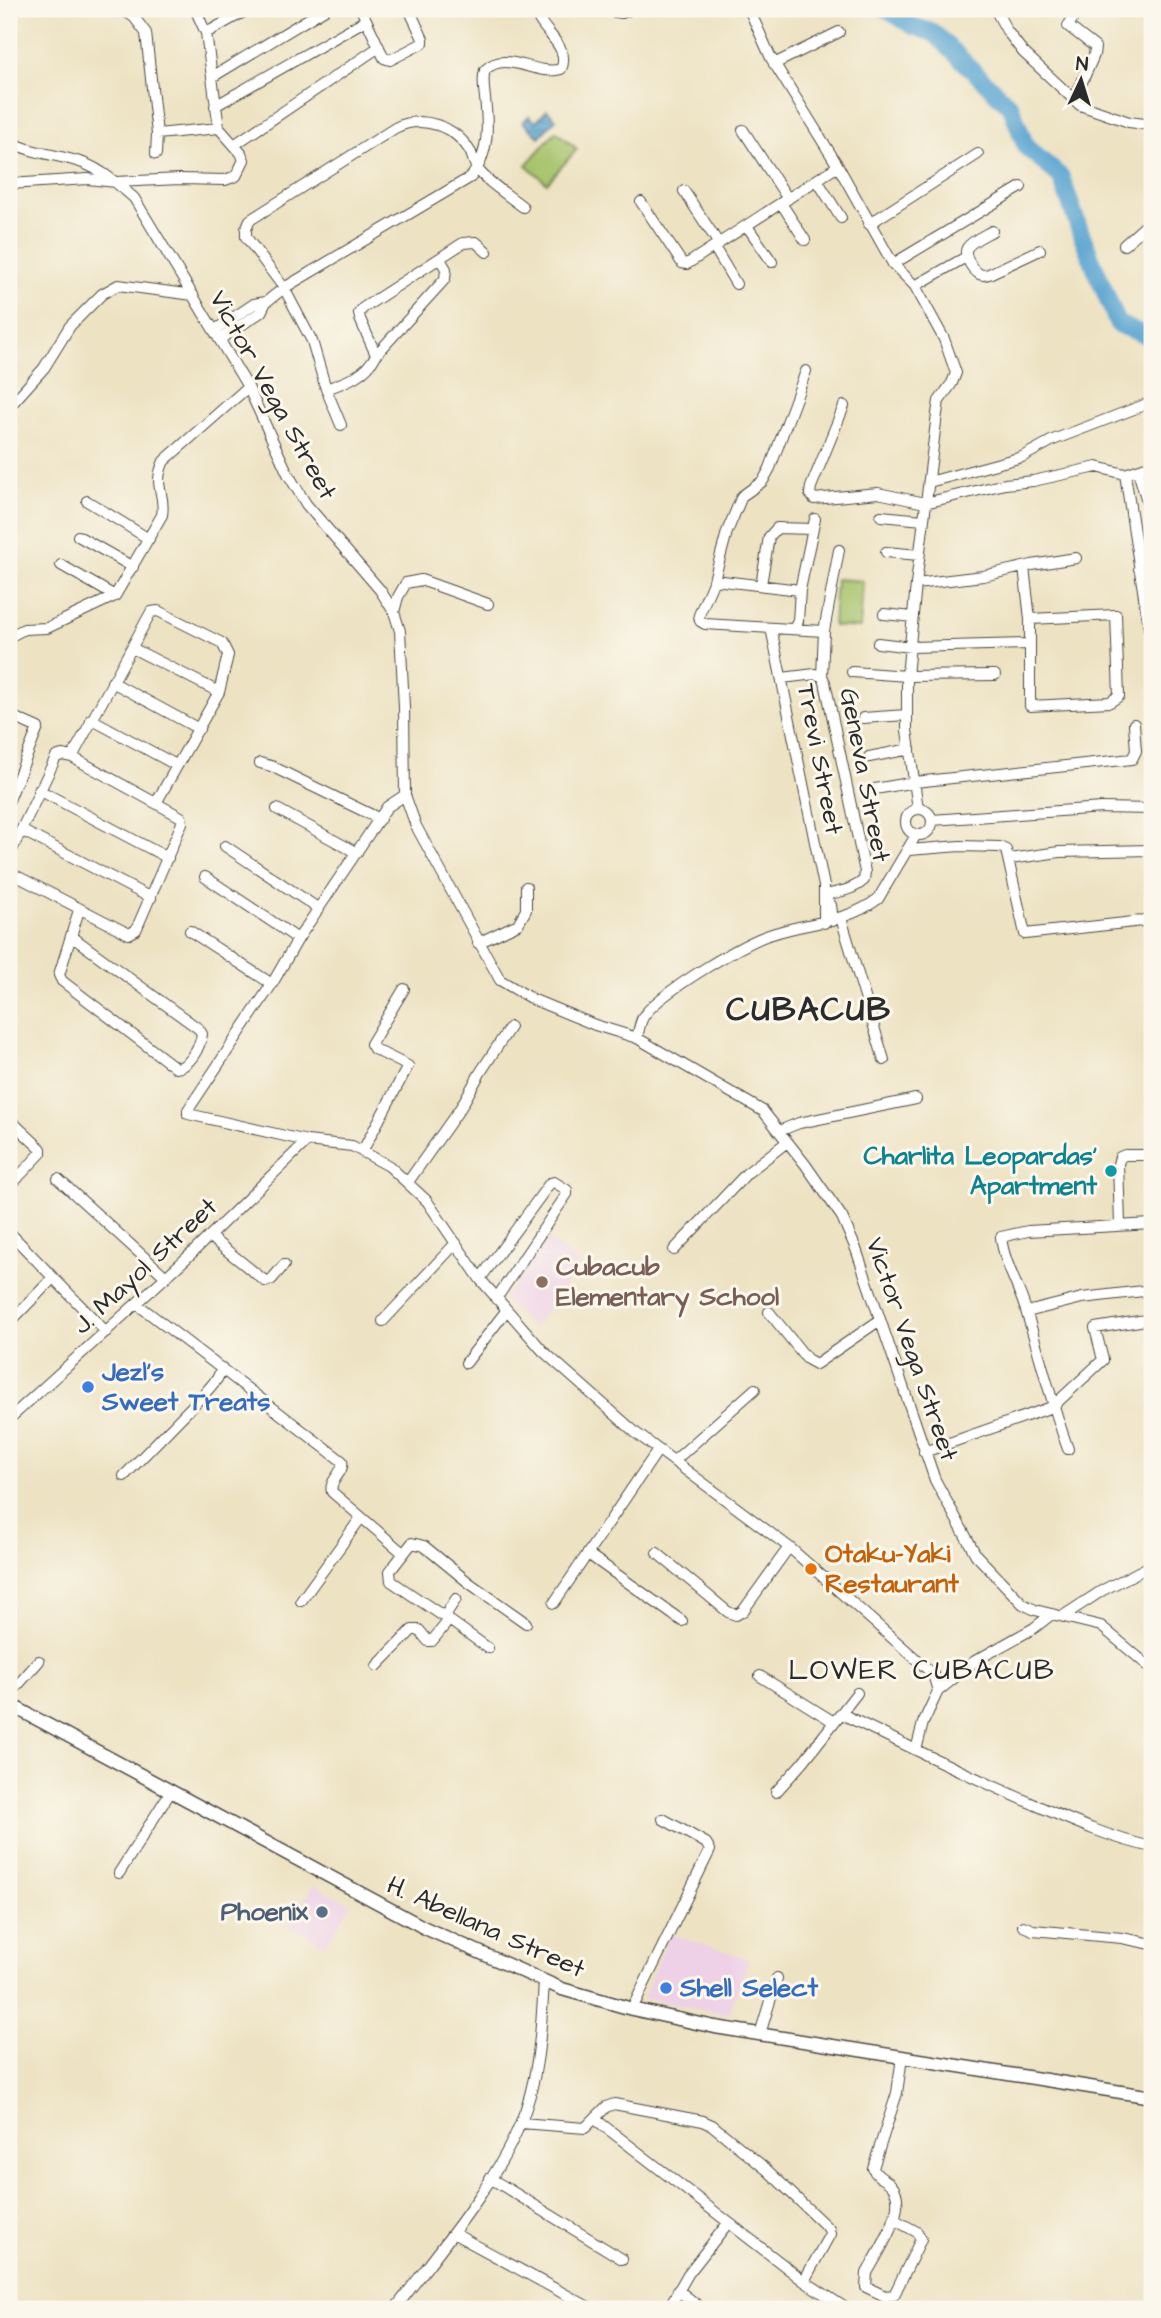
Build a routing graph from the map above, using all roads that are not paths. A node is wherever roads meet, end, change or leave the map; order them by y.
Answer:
1 (122, 9) edge
2 (195, 9) edge
3 (249, 9) edge
4 (325, 9) edge
5 (361, 9) edge
6 (408, 9) edge
7 (535, 9) edge
8 (599, 9) edge
9 (631, 9) edge
10 (749, 9) edge
11 (995, 9) edge
12 (1079, 9) edge
13 (366, 20) junction
14 (206, 33) junction
15 (839, 33) dead end
16 (379, 47) junction
17 (774, 64) junction
18 (212, 77) junction
19 (1074, 100) junction
20 (215, 106) junction
21 (1152, 125) edge
22 (219, 128) junction
23 (743, 130) dead end
24 (157, 134) junction
25 (9, 141) edge
26 (234, 145) junction
27 (978, 153) dead end
28 (156, 154) dead end
29 (838, 166) junction
30 (477, 169) junction
31 (817, 180) junction
32 (116, 182) junction
33 (9, 184) edge
34 (1021, 187) dead end
35 (684, 191) dead end
36 (785, 201) junction
37 (641, 202) dead end
38 (523, 207) dead end
39 (841, 218) dead end
40 (1152, 220) edge
41 (869, 224) junction
42 (747, 226) junction
43 (992, 231) dead end
44 (805, 240) dead end
45 (1124, 245) dead end
46 (717, 246) junction
47 (1040, 250) dead end
48 (487, 252) dead end
49 (966, 257) junction
50 (440, 259) junction
51 (772, 262) dead end
52 (893, 264) junction
53 (736, 284) dead end
54 (915, 286) junction
55 (284, 288) junction
56 (193, 295) junction
57 (217, 334) junction
58 (376, 355) junction
59 (806, 371) dead end
60 (248, 387) junction
61 (326, 388) junction
62 (1152, 402) edge
63 (844, 406) dead end
64 (9, 407) edge
65 (341, 425) dead end
66 (1152, 465) edge
67 (1138, 471) junction
68 (1125, 474) junction
69 (929, 482) junction
70 (1149, 493) edge
71 (87, 501) dead end
72 (925, 503) junction
73 (881, 516) dead end
74 (1152, 518) edge
75 (923, 520) junction
76 (78, 536) dead end
77 (149, 539) junction
78 (839, 550) dead end
79 (886, 552) dead end
80 (919, 555) junction
81 (1076, 558) dead end
82 (61, 565) dead end
83 (1152, 566) edge
84 (133, 567) junction
85 (1024, 567) junction
86 (1139, 569) junction
87 (714, 580) junction
88 (916, 584) junction
89 (761, 585) junction
90 (800, 590) junction
91 (115, 596) junction
92 (488, 604) dead end
93 (1149, 604) edge
94 (394, 612) junction
95 (884, 614) dead end
96 (913, 617) junction
97 (1030, 619) junction
98 (771, 628) junction
99 (794, 629) junction
100 (824, 631) junction
101 (1152, 634) edge
102 (9, 637) edge
103 (878, 643) dead end
104 (1028, 644) junction
105 (911, 647) junction
106 (132, 648) junction
107 (852, 672) dead end
108 (995, 675) dead end
109 (822, 676) junction
110 (907, 676) junction
111 (782, 678) junction
112 (112, 682) junction
113 (219, 692) junction
114 (9, 715) edge
115 (906, 715) junction
116 (863, 718) dead end
117 (91, 719) junction
118 (1134, 724) dead end
119 (199, 729) junction
120 (910, 749) junction
121 (72, 757) junction
122 (869, 757) dead end
123 (260, 763) dead end
124 (176, 765) junction
125 (915, 782) junction
126 (875, 789) dead end
127 (40, 790) junction
128 (405, 795) junction
129 (9, 800) edge
130 (156, 803) junction
131 (277, 809) dead end
132 (918, 809) junction
133 (1152, 809) edge
134 (380, 818) junction
135 (932, 820) junction
136 (21, 830) junction
137 (916, 835) junction
138 (225, 846) dead end
139 (1152, 849) edge
140 (909, 850) junction
141 (357, 853) junction
142 (9, 856) edge
143 (168, 858) junction
144 (1010, 859) junction
145 (9, 872) edge
146 (205, 877) dead end
147 (526, 887) dead end
148 (825, 897) junction
149 (150, 898) junction
150 (79, 909) junction
151 (319, 909) junction
152 (1152, 920) edge
153 (833, 921) junction
154 (190, 931) dead end
155 (71, 936) junction
156 (298, 939) junction
157 (478, 943) junction
158 (272, 984) junction
159 (404, 989) dead end
160 (510, 1027) dead end
161 (637, 1038) junction
162 (884, 1060) dead end
163 (916, 1099) dead end
164 (9, 1119) edge
165 (779, 1131) junction
166 (307, 1140) junction
167 (787, 1142) junction
168 (363, 1150) junction
169 (1152, 1155) edge
170 (58, 1179) dead end
171 (408, 1182) junction
172 (9, 1187) edge
173 (1120, 1224) junction
174 (1152, 1224) edge
175 (9, 1233) edge
176 (209, 1237) junction
177 (456, 1243) junction
178 (12, 1247) edge
179 (674, 1250) dead end
180 (284, 1265) dead end
181 (166, 1277) junction
182 (53, 1278) junction
183 (480, 1279) junction
184 (1152, 1290) edge
185 (496, 1299) junction
186 (137, 1304) junction
187 (506, 1311) junction
188 (769, 1312) dead end
189 (1027, 1312) junction
190 (1152, 1319) edge
191 (880, 1320) junction
192 (383, 1321) dead end
193 (9, 1324) edge
194 (106, 1332) junction
195 (466, 1363) dead end
196 (222, 1368) junction
197 (755, 1389) dead end
198 (1052, 1407) junction
199 (9, 1419) edge
200 (1068, 1449) dead end
201 (658, 1450) junction
202 (924, 1452) junction
203 (674, 1461) junction
204 (124, 1476) dead end
205 (360, 1519) junction
206 (789, 1547) junction
207 (403, 1553) junction
208 (657, 1553) dead end
209 (588, 1554) junction
210 (1152, 1565) edge
211 (456, 1599) dead end
212 (300, 1601) dead end
213 (554, 1602) dead end
214 (1057, 1615) junction
215 (446, 1618) junction
216 (682, 1621) dead end
217 (526, 1623) dead end
218 (488, 1648) dead end
219 (39, 1661) dead end
220 (377, 1666) dead end
221 (1152, 1669) edge
222 (760, 1676) dead end
223 (938, 1690) junction
224 (857, 1693) dead end
225 (9, 1695) edge
226 (9, 1704) edge
227 (842, 1714) junction
228 (834, 1722) junction
229 (916, 1750) junction
230 (171, 1791) junction
231 (776, 1792) dead end
232 (663, 1819) dead end
233 (1152, 1847) edge
234 (120, 1873) dead end
235 (1023, 1926) dead end
236 (1152, 1944) edge
237 (777, 1978) dead end
238 (544, 1982) junction
239 (632, 2009) junction
240 (760, 2034) junction
241 (902, 2057) junction
242 (1152, 2097) edge
243 (595, 2119) junction
244 (521, 2123) junction
245 (490, 2178) junction
246 (895, 2220) junction
247 (728, 2223) junction
248 (453, 2233) junction
249 (622, 2259) dead end
250 (804, 2281) junction
251 (678, 2290) junction
252 (395, 2309) edge
253 (592, 2309) edge
254 (668, 2309) edge
255 (702, 2309) edge
256 (847, 2309) edge

1 - 24 street
2 - 14 street
3 - 14 street
4 - 18 street
5 - 13 street
6 - 16 street
7 - 30 street
8 - 9 street
10 - 17 street
11 - 19 street
12 - 19 street
13 - 16 street
13 - 20 street
14 - 18 street
15 - 17 street
16 - 26 street
17 - 29 street
18 - 20 street
19 - 21 street
20 - 22 street
22 - 24 street
22 - 26 street
23 - 36 street
24 - 28 street
25 - 32 street, Victor Vega Street
26 - 32 street
27 - 41 street
29 - 31 street
29 - 41 street
30 - 38 street
30 - 55 street
30 - 55 street
31 - 36 street
31 - 39 street
32 - 33 street
32 - 56 street, Victor Vega Street
34 - 52 street
35 - 46 street
36 - 42 street
36 - 44 street
37 - 46 street
40 - 45 street
41 - 52 street
42 - 46 street
42 - 51 street
43 - 49 street
46 - 53 street
47 - 49 street
48 - 50 street
49 - 54 street
50 - 58 street
50 - 58 street
52 - 54 street
54 - 69 street
55 - 57 street
55 - 61 street
56 - 57 street, Victor Vega Street
56 - 64 street
57 - 60 street, Victor Vega Street
58 - 61 street
59 - 87 street
60 - 77 street
60 - 94 street, Victor Vega Street
61 - 65 street
62 - 69 street
63 - 72 street
66 - 67 street
67 - 68 street
67 - 70 street
68 - 72 street
68 - 86 street
69 - 72 street
70 - 74 street
71 - 77 street
72 - 75 street
73 - 75 street
75 - 80 street
76 - 84 street
77 - 84 street
78 - 100 street
79 - 80 street
80 - 88 street
81 - 85 street
82 - 91 street
83 - 86 street
84 - 91 street
85 - 88 street
85 - 97 street
86 - 93 street
87 - 89 street
87 - 98 street
88 - 96 street
89 - 90 street
89 - 90 street
90 - 99 street
91 - 102 street
92 - 94 street
93 - 101 street
94 - 128 street, Victor Vega Street
95 - 96 street
96 - 105 street
97 - 104 street
97 - 104 street
98 - 99 street
98 - 111 street, Trevi Street
99 - 100 street
100 - 109 street
103 - 105 street
104 - 105 street
105 - 110 street
106 - 112 street
106 - 113 street
106 - 113 street
107 - 110 street
108 - 110 street
109 - 111 street, Geneva Street
109 - 148 street, Geneva Street
110 - 115 street
111 - 148 street, Trevi Street
112 - 117 street
112 - 119 street
113 - 119 street
114 - 129 street
115 - 116 street
115 - 120 street
117 - 121 street
117 - 124 street
118 - 125 street
119 - 124 street
120 - 122 street
120 - 125 street
121 - 127 street
121 - 130 street
123 - 134 street
124 - 130 street
125 - 126 street
125 - 132 street
127 - 136 street
127 - 143 street
128 - 134 street
128 - 157 street, Victor Vega Street
130 - 143 street
131 - 141 street
132 - 135 street
132 - 137 street
133 - 135 street
134 - 141 street
135 - 137 street
136 - 142 street
136 - 149 street
137 - 140 street
138 - 151 street
139 - 144 street
140 - 144 street
140 - 153 street
141 - 151 street
143 - 149 street
144 - 152 street
145 - 150 street
146 - 156 street
147 - 157 street
148 - 153 street, Trevi Street
149 - 150 street
150 - 155 street
151 - 156 street
153 - 161 street
153 - 162 street, Trevi Street
154 - 158 street
155 - 155 street
156 - 158 street
157 - 161 street, Victor Vega Street
158 - 166 street
159 - 168 street
160 - 171 street
161 - 165 street, Victor Vega Street
163 - 165 street
164 - 172 street
165 - 167 street, Victor Vega Street
166 - 168 street
166 - 176 street, J. Mayol Street
167 - 179 street
167 - 191 street, Victor Vega Street
168 - 171 street
169 - 173 street
170 - 181 street
171 - 177 street
173 - 174 street
173 - 189 street
175 - 178 street
176 - 180 street
176 - 181 street, J. Mayol Street
177 - 183 street
177 - 192 street
178 - 182 street
181 - 186 street, J. Mayol Street
182 - 193 street
182 - 194 street
183 - 185 street
183 - 185 street
184 - 189 street
185 - 187 street
186 - 194 street, J. Mayol Street
186 - 196 street
187 - 195 street
187 - 201 street
188 - 191 street
189 - 198 street
190 - 198 street
191 - 202 street, Victor Vega Street
194 - 199 street, J. Mayol Street
196 - 204 street
196 - 205 street
197 - 203 street
198 - 200 street
198 - 202 street
201 - 203 street
201 - 209 street
202 - 214 street, Victor Vega Street
203 - 206 street
205 - 207 street
205 - 212 street
206 - 208 street
206 - 223 street
207 - 215 street
207 - 217 street
209 - 213 street
209 - 216 street
210 - 214 street
211 - 215 street
214 - 221 street, Victor Vega Street
214 - 223 street
215 - 218 street
215 - 220 street
219 - 225 street
222 - 228 street
223 - 229 street
224 - 227 street
226 - 230 main road, H. Abellana Street
227 - 228 street
227 - 229 street
228 - 231 street
229 - 233 street
230 - 234 street
230 - 238 main road, H. Abellana Street
232 - 239 street
235 - 236 street
237 - 240 street
238 - 239 main road, H. Abellana Street
238 - 244 street
239 - 240 main road, H. Abellana Street
240 - 241 main road, H. Abellana Street
241 - 242 main road, H. Abellana Street
241 - 246 street
243 - 244 street
243 - 247 street
243 - 250 street
244 - 245 street
245 - 248 street
245 - 249 street
246 - 246 street
247 - 250 street
247 - 251 street
248 - 252 street
248 - 253 street
250 - 256 street
251 - 254 street
251 - 255 street

